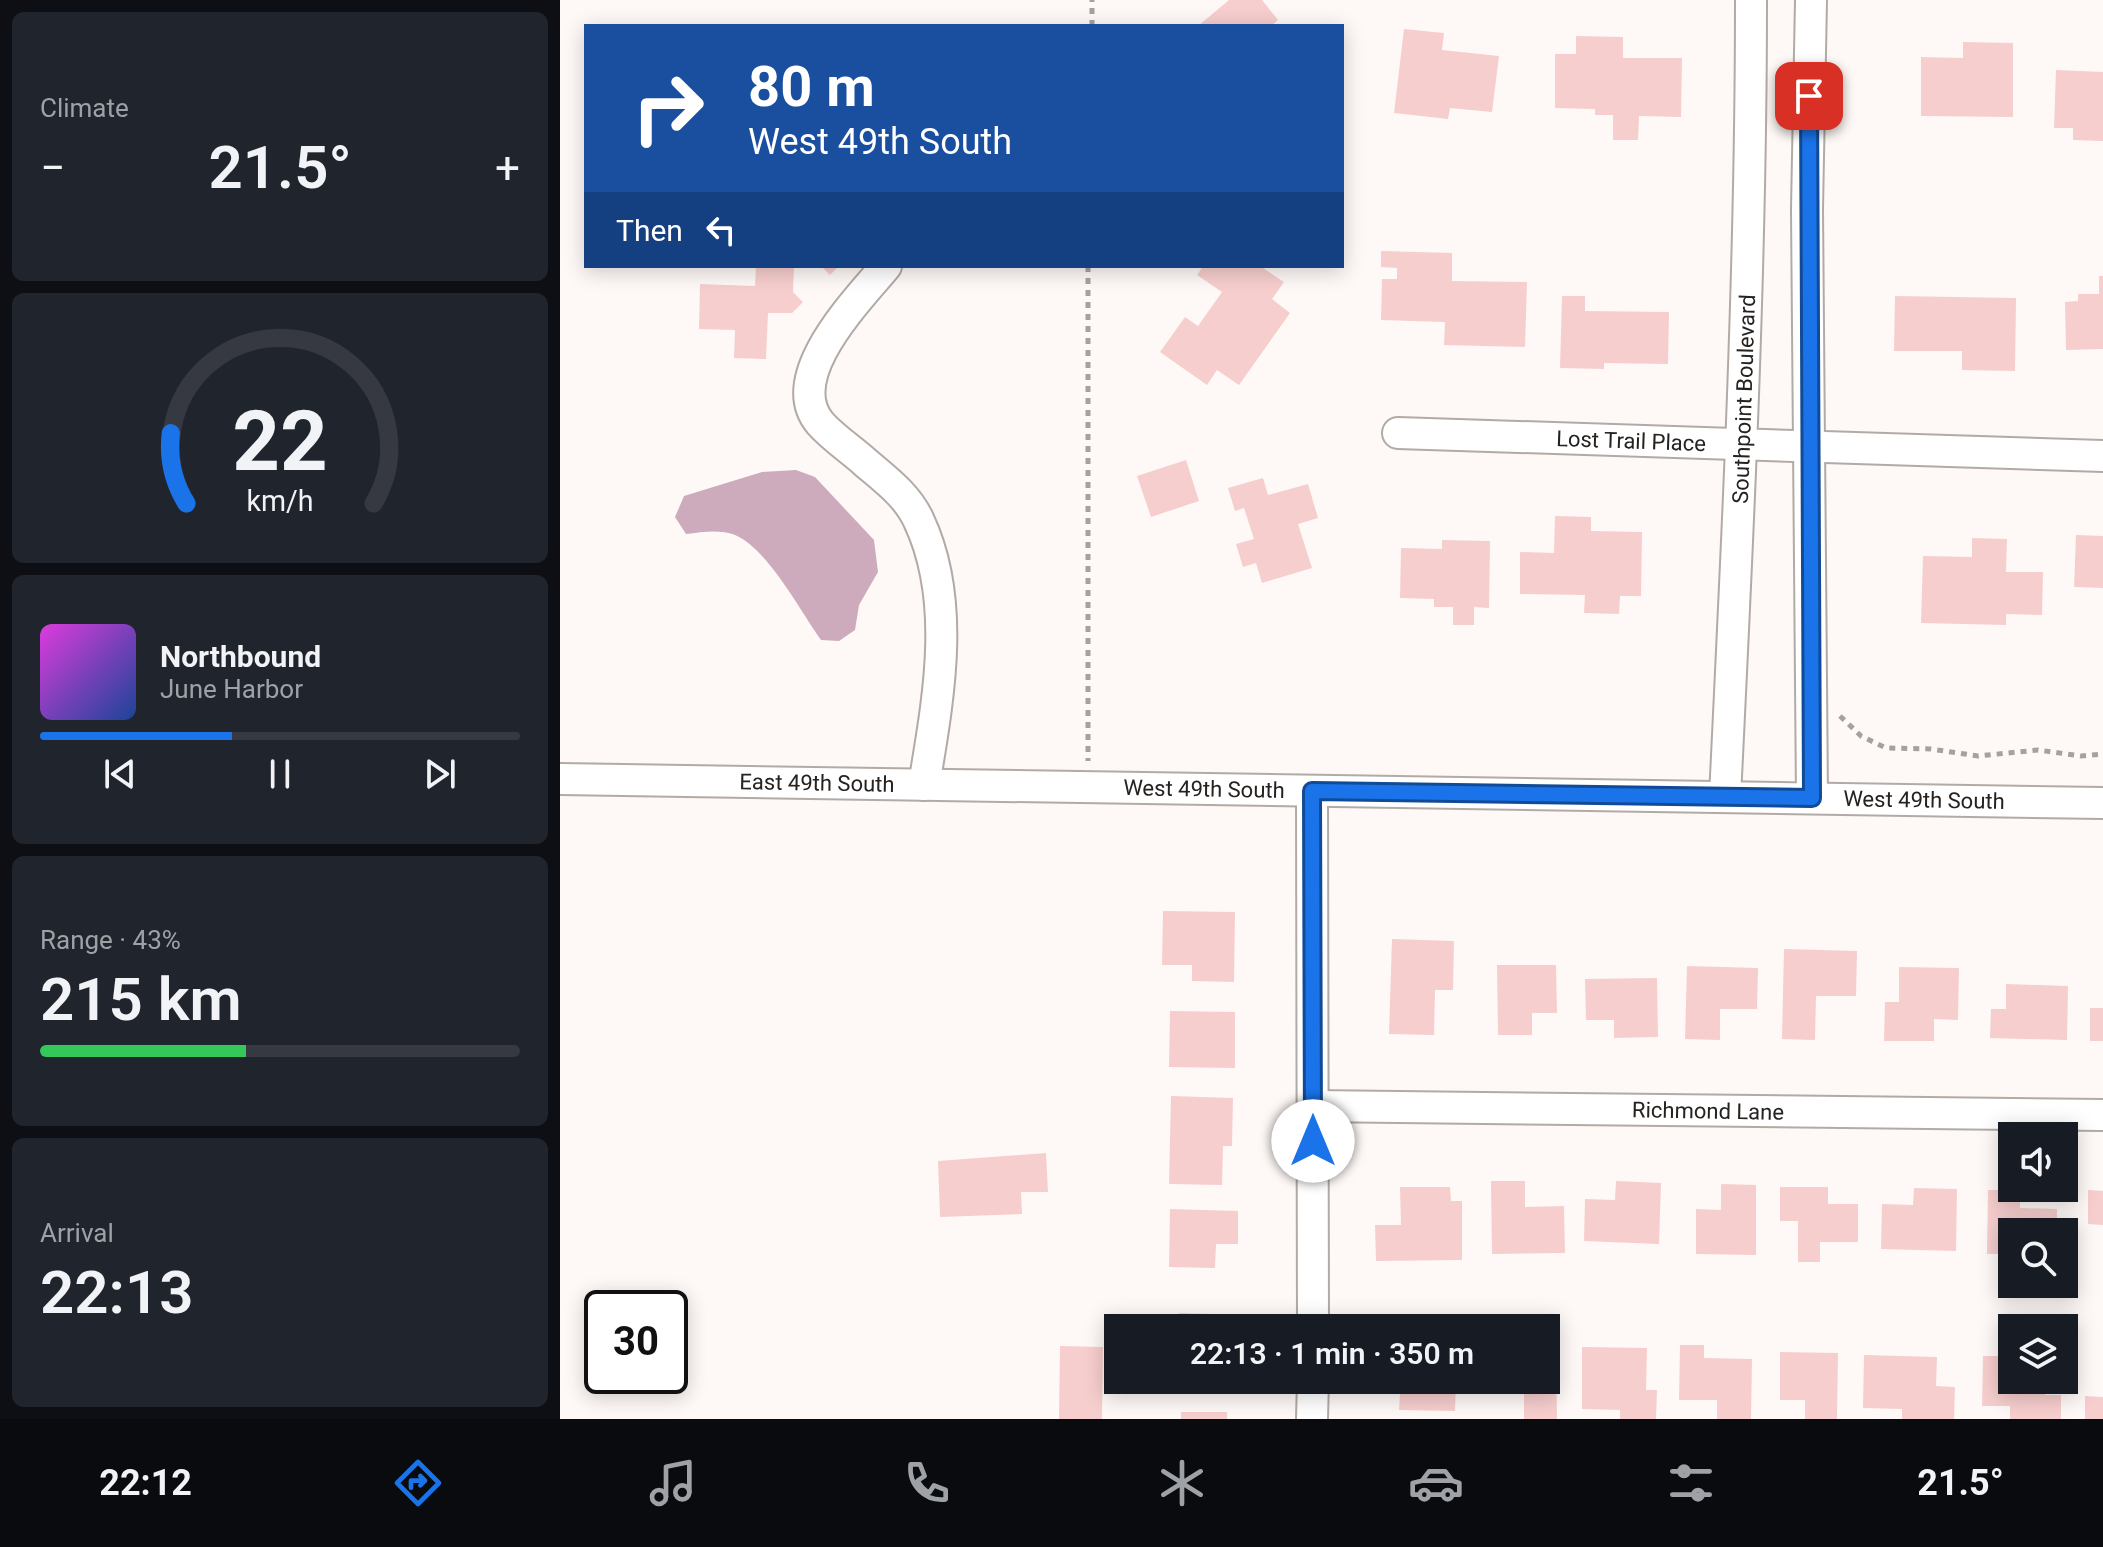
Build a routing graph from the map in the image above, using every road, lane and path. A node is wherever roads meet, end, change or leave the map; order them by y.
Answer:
1 (1092, 0) edge
2 (1751, 0) edge
3 (1811, 0) edge
4 (1092, 24) edge
5 (884, 268) edge
6 (1088, 268) edge
7 (1398, 433) dead end
8 (1809, 444) junction
9 (1744, 446) junction
10 (2103, 456) edge
11 (1834, 705) dead end
12 (2103, 754) edge
13 (560, 779) edge
14 (924, 785) junction
15 (1081, 787) junction
16 (1312, 791) junction
17 (1725, 797) junction
18 (1812, 798) junction
19 (2103, 803) edge
20 (1313, 1106) junction
21 (2103, 1115) edge
22 (1313, 1314) edge
23 (1313, 1394) edge
24 (1312, 1419) edge

1 - 4 path
2 - 9 street, Southpoint Boulevard
3 - 8 street
5 - 14 street
6 - 15 path
7 - 9 street, Lost Trail Place
8 - 9 street, Lost Trail Place
8 - 10 street, Lost Trail Place
8 - 18 street
9 - 17 street, Southpoint Boulevard
11 - 12 path
13 - 14 street, East 49th South
14 - 15 street, East 49th South
15 - 16 street, West 49th South
16 - 17 street, West 49th South
16 - 20 street
17 - 18 street, West 49th South
18 - 19 street, West 49th South
20 - 21 street, Richmond Lane
20 - 22 street
23 - 24 street

